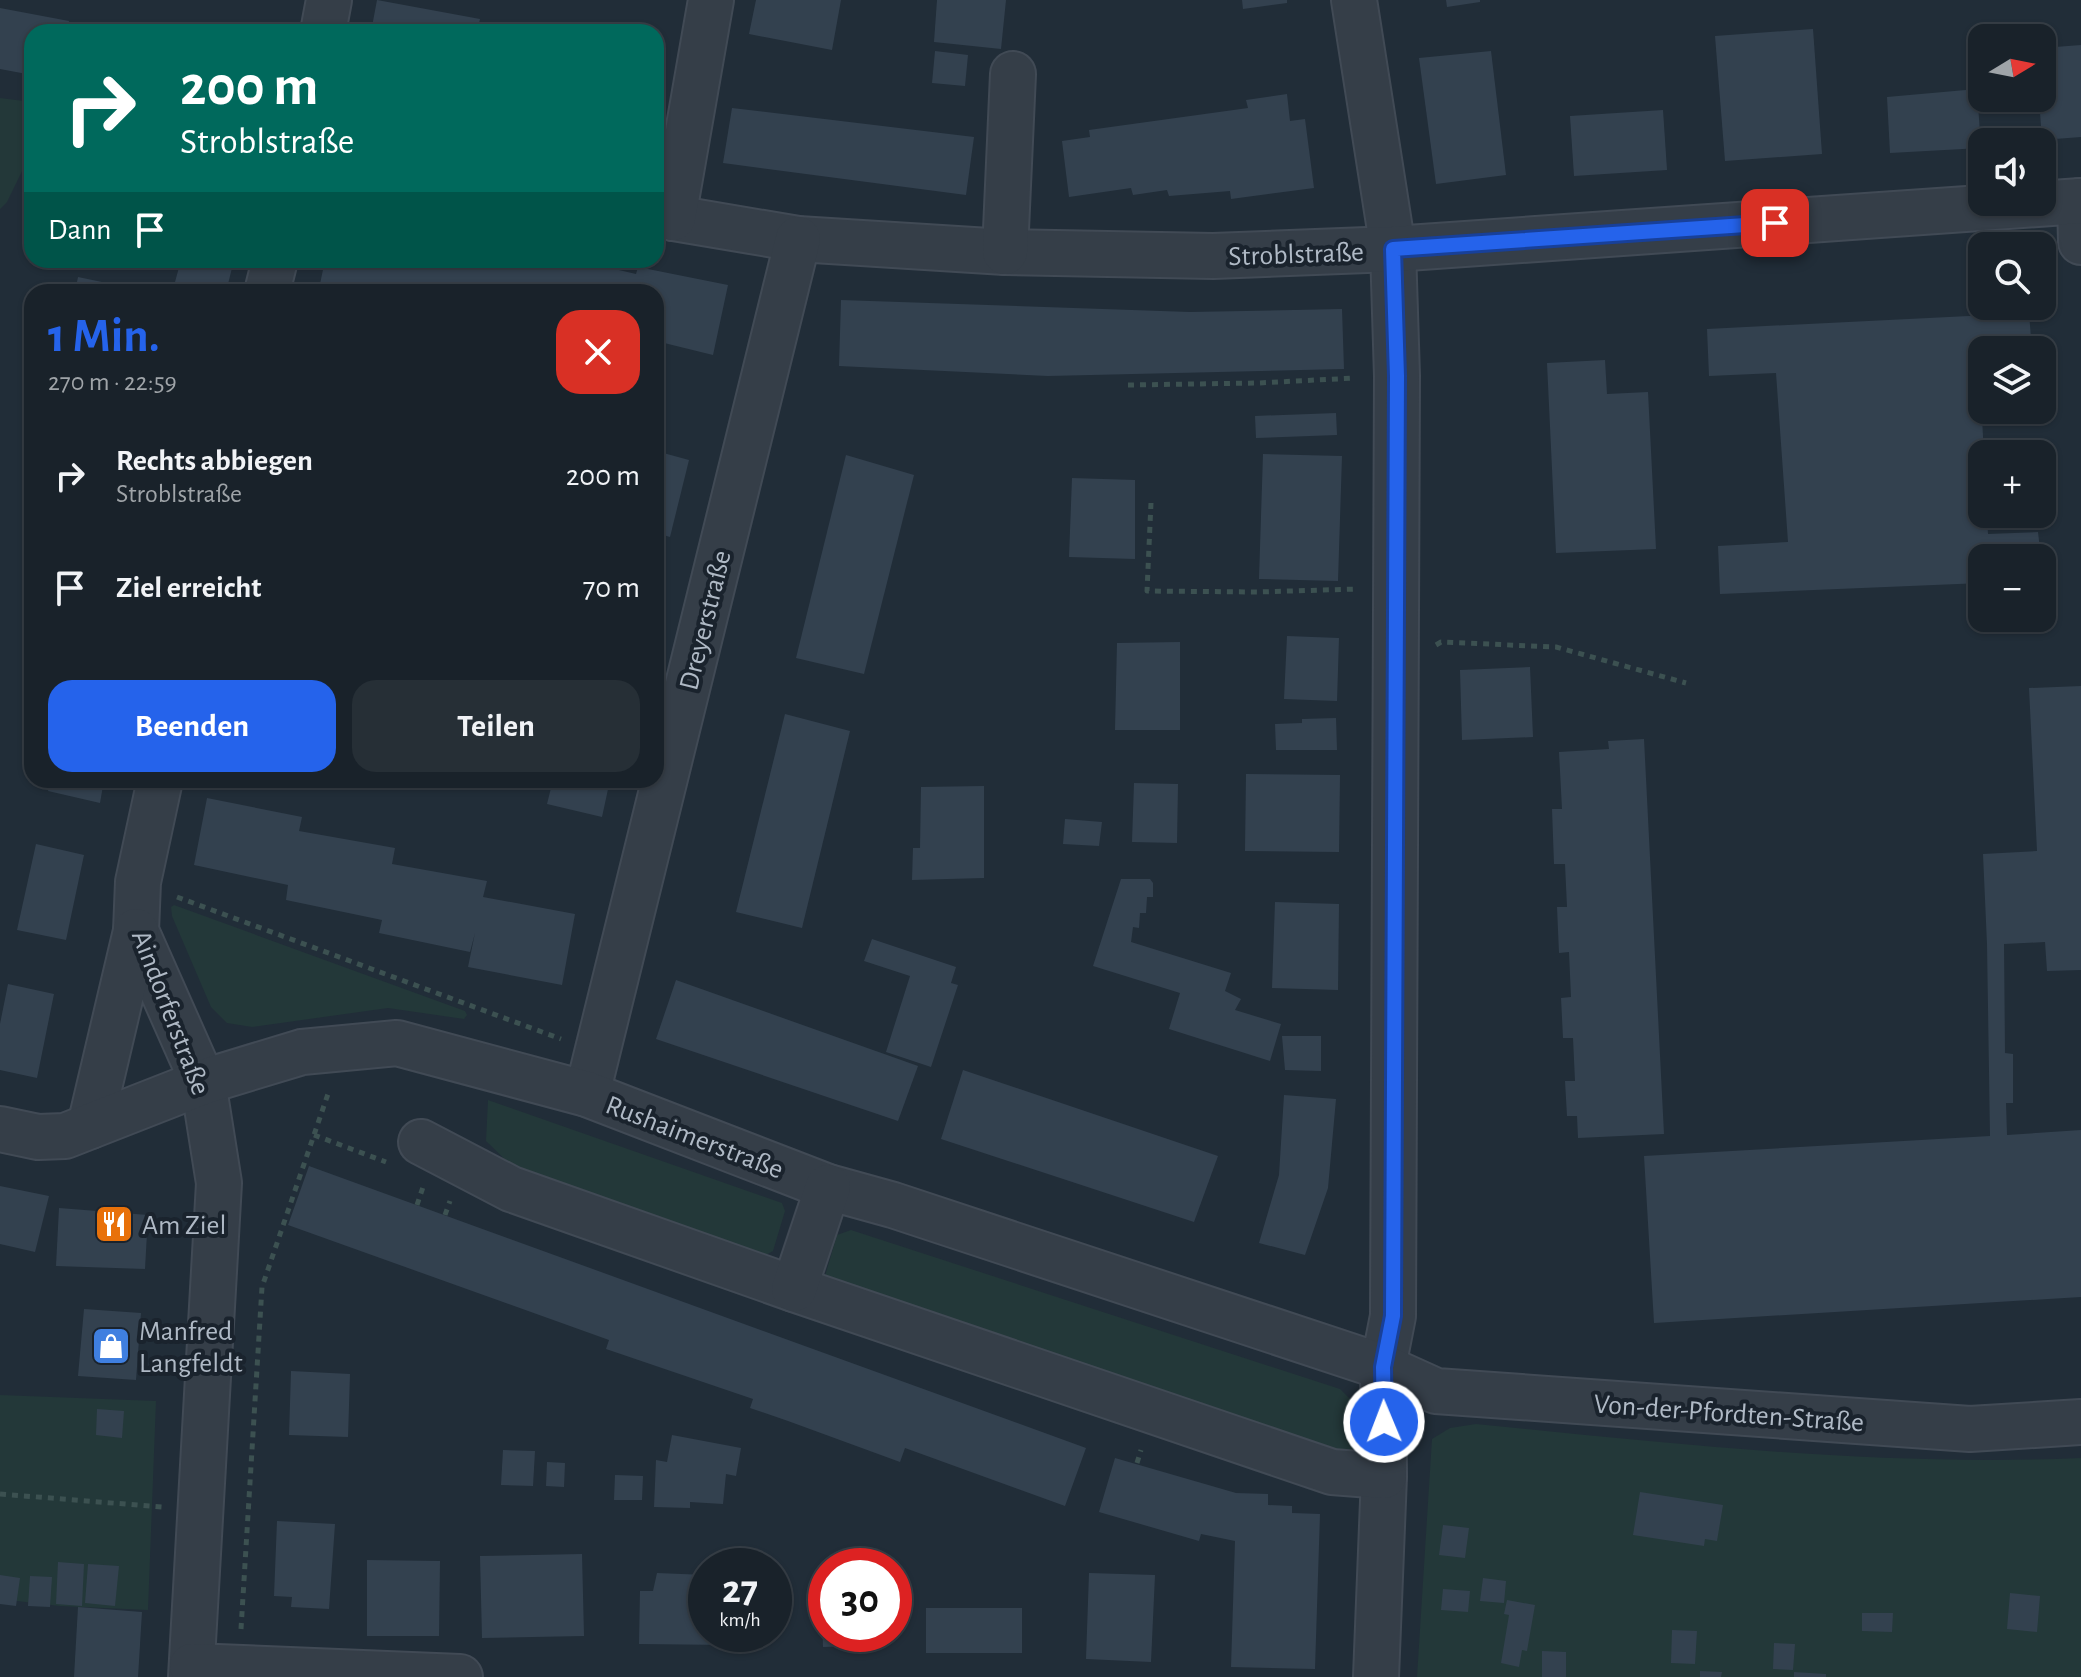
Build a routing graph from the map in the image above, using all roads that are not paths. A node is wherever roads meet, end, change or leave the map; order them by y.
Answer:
1 (329, 0) edge
2 (711, 0) edge
3 (1354, 0) edge
4 (324, 24) edge
5 (1013, 74) dead end
6 (2081, 215) edge
7 (664, 216) edge
8 (798, 239) junction
9 (1393, 249) junction
10 (1005, 252) junction
11 (664, 784) edge
12 (158, 788) edge
13 (663, 788) edge
14 (136, 931) junction
15 (203, 1082) junction
16 (587, 1094) junction
17 (90, 1126) junction
18 (0, 1129) edge
19 (421, 1142) road end
20 (828, 1187) junction
21 (794, 1289) junction
22 (1383, 1367) junction
23 (2081, 1422) edge
24 (1384, 1476) junction
25 (192, 1672) edge
26 (460, 1677) edge
27 (1376, 1677) edge

1 - 4 street
2 - 7 street
3 - 9 street
5 - 10 street
6 - 9 street, Stroblstraße
7 - 8 street, Stroblstraße
8 - 10 street, Stroblstraße
8 - 11 street, Dreyerstraße
9 - 10 street, Stroblstraße
9 - 22 street
12 - 14 street, Aindorferstraße
13 - 16 street, Dreyerstraße
14 - 15 street, Aindorferstraße
14 - 17 street
15 - 16 street, Rushaimerstraße
15 - 17 street, Rushaimerstraße
15 - 25 street, Aindorferstraße
16 - 20 street, Rushaimerstraße
17 - 18 street, Rushaimerstraße
19 - 21 street
20 - 21 street
20 - 22 street, Rushaimerstraße
21 - 24 street
22 - 23 street, Von-der-Pfordten-Straße
22 - 24 street
24 - 27 street
25 - 26 street

